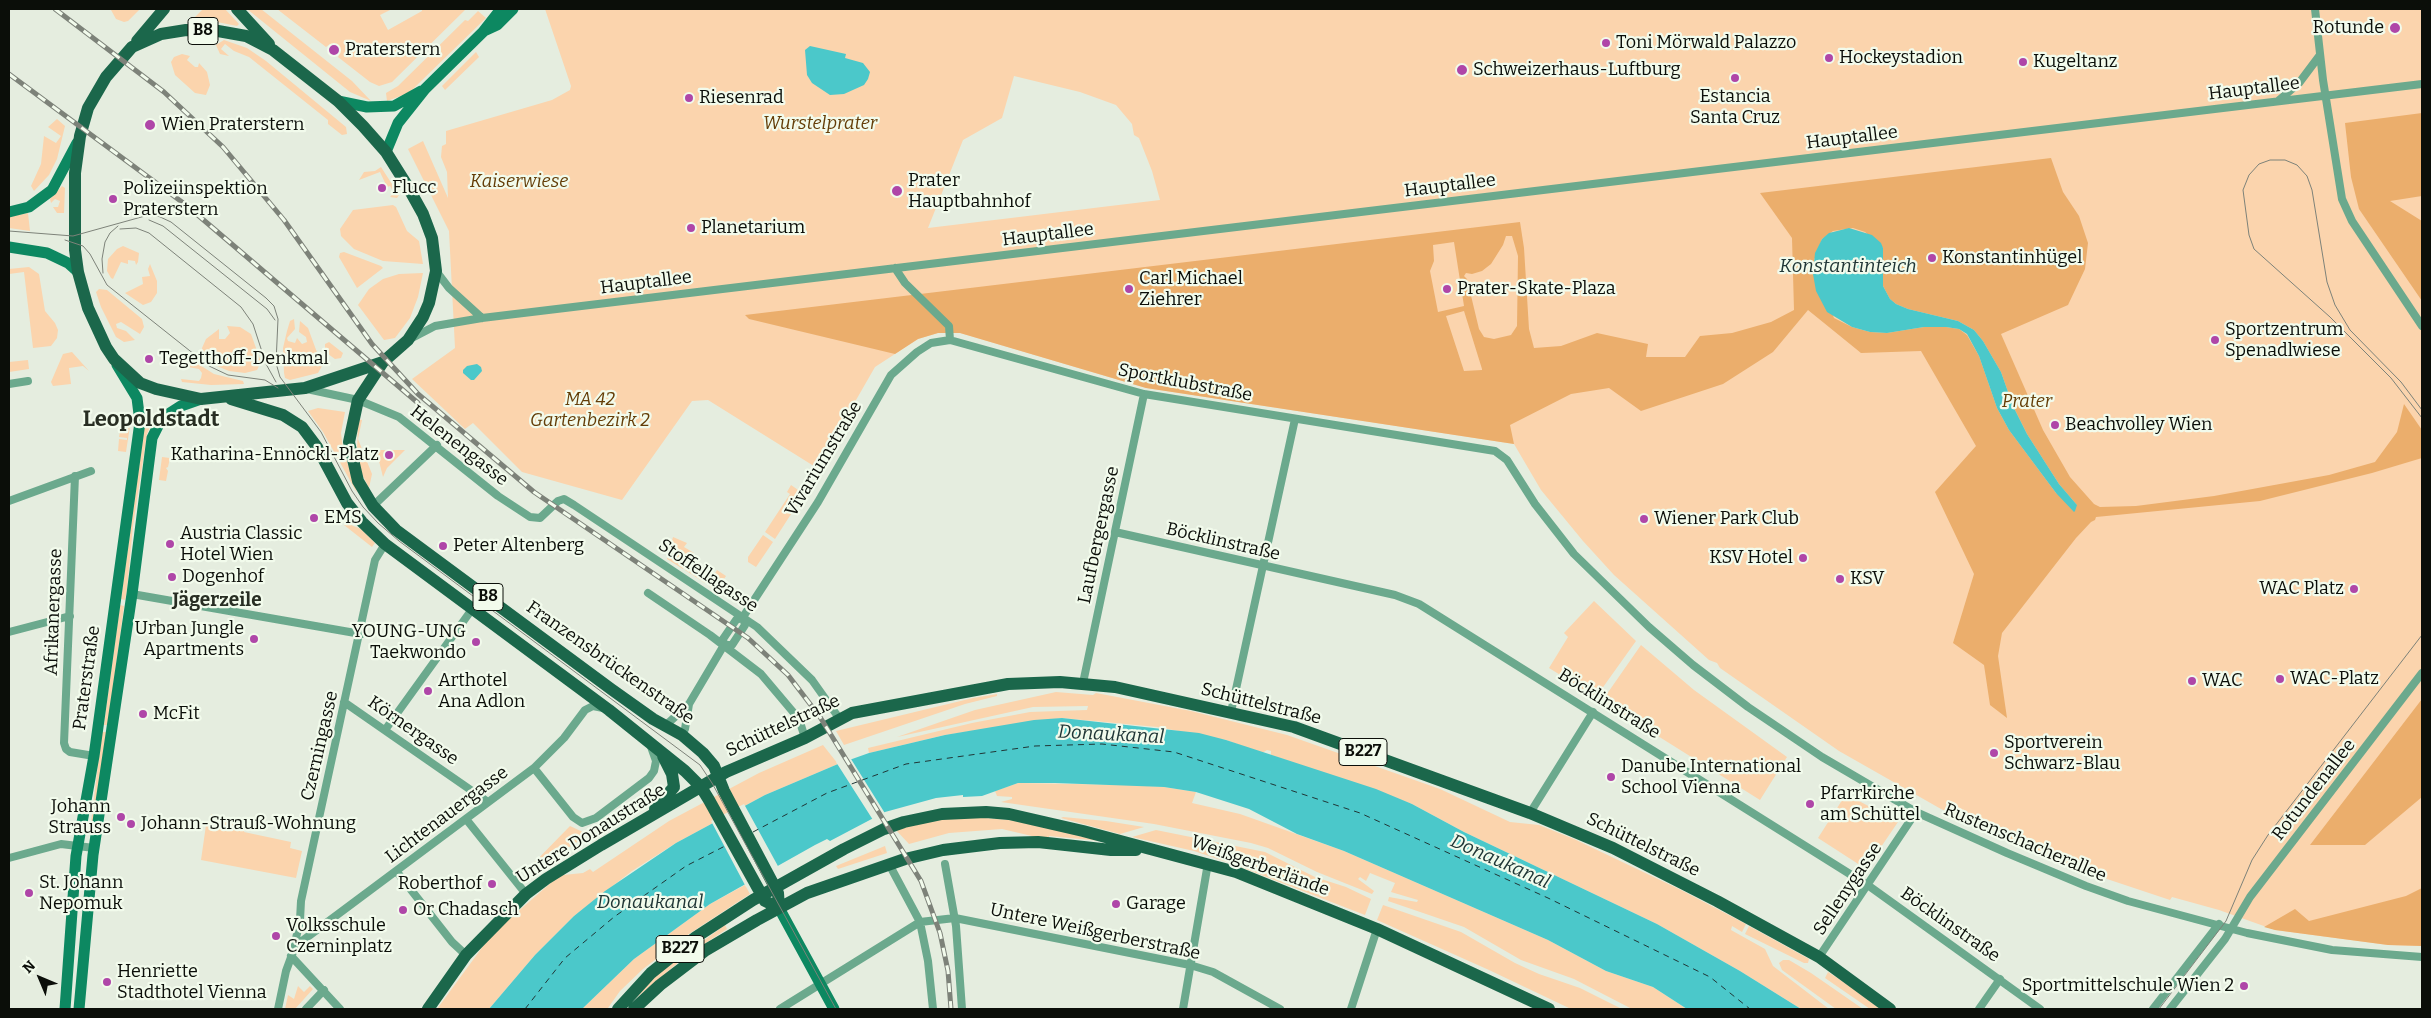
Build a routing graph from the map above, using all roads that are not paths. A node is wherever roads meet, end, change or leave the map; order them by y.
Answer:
1 (164, 9) edge
2 (237, 9) edge
3 (502, 9) edge
4 (513, 9) edge
5 (2315, 9) edge
6 (483, 32) junction
7 (132, 47) junction
8 (274, 50) junction
9 (2320, 55) junction
10 (2422, 84) edge
11 (425, 89) junction
12 (2325, 96) junction
13 (338, 101) junction
14 (2278, 102) junction
15 (80, 136) junction
16 (386, 152) junction
17 (9, 212) edge
18 (9, 247) edge
19 (895, 268) junction
20 (436, 271) junction
21 (78, 272) junction
22 (482, 318) junction
23 (2422, 326) edge
24 (408, 340) junction
25 (950, 340) junction
26 (114, 359) junction
27 (383, 362) junction
28 (28, 381) dead end
29 (9, 384) edge
30 (305, 388) junction
31 (1144, 394) junction
32 (227, 398) junction
33 (201, 399) junction
34 (358, 400) junction
35 (1295, 419) junction
36 (437, 445) junction
37 (1507, 460) joint
38 (91, 470) dead end
39 (75, 476) junction
40 (9, 501) edge
41 (373, 506) junction
42 (540, 518) joint
43 (1114, 532) junction
44 (385, 544) junction
45 (1263, 566) junction
46 (648, 593) dead end
47 (132, 594) junction
48 (483, 594) junction
49 (472, 608) junction
50 (70, 616) junction
51 (743, 617) junction
52 (9, 632) edge
53 (361, 634) junction
54 (724, 645) junction
55 (2422, 673) edge
56 (1084, 682) junction
57 (344, 702) junction
58 (689, 704) junction
59 (609, 710) junction
60 (1231, 712) junction
61 (1593, 712) junction
62 (839, 718) junction
63 (666, 726) junction
64 (385, 730) junction
65 (682, 735) junction
66 (805, 738) junction
67 (655, 746) junction
68 (94, 756) junction
69 (534, 768) junction
70 (719, 777) junction
71 (701, 787) junction
72 (488, 802) junction
73 (1916, 812) junction
74 (1530, 813) junction
75 (646, 818) junction
76 (466, 819) junction
77 (78, 845) junction
78 (94, 848) junction
79 (1149, 850) junction
80 (9, 858) edge
81 (1208, 863) junction
82 (888, 864) junction
83 (945, 864) dead end
84 (397, 872) junction
85 (1868, 886) junction
86 (526, 894) junction
87 (779, 908) junction
88 (955, 918) junction
89 (920, 922) junction
90 (2219, 924) junction
91 (2232, 928) junction
92 (1377, 929) junction
93 (294, 947) junction
94 (466, 955) junction
95 (291, 956) junction
96 (1820, 957) junction
97 (2422, 957) edge
98 (1190, 965) junction
99 (2000, 979) junction
100 (820, 984) junction
101 (324, 990) junction
102 (65, 1009) edge
103 (79, 1009) edge
104 (278, 1009) edge
105 (306, 1009) edge
106 (340, 1009) edge
107 (428, 1009) edge
108 (618, 1009) edge
109 (634, 1009) edge
110 (780, 1009) edge
111 (834, 1009) edge
112 (933, 1009) edge
113 (962, 1009) edge
114 (1183, 1009) edge
115 (1280, 1009) edge
116 (1351, 1009) edge
117 (1549, 1009) edge
118 (1890, 1009) edge
119 (1979, 1009) edge
120 (2040, 1009) edge
121 (2153, 1009) edge
122 (2170, 1009) edge

1 - 7 main road, B8
2 - 8 main road, B8
3 - 6 main road
4 - 6 main road
5 - 9 street
6 - 11 main road
7 - 8 main road, B8
7 - 15 main road, B8
8 - 13 main road, B8
9 - 12 street
9 - 14 street
10 - 12 street, Hauptallee
11 - 13 main road
11 - 16 main road
12 - 14 street, Hauptallee
12 - 23 street
13 - 16 main road, B8
14 - 19 street, Hauptallee
15 - 17 main road
15 - 21 main road, B8
16 - 20 main road, B8
18 - 21 main road
19 - 22 street, Hauptallee
19 - 25 street
20 - 22 street
20 - 24 main road, B8
21 - 26 main road, B8
22 - 24 street, Hauptallee
24 - 27 main road, B8
25 - 31 street, Sportklubstraße
25 - 51 street, Vivariumstraße
26 - 33 main road, B8
26 - 68 main road, Praterstraße
27 - 30 main road, B8
27 - 34 main road, Franzensbrückenstraße / B8
28 - 29 street
30 - 32 main road, B8
30 - 34 street
31 - 35 street, Sportklubstraße
31 - 43 street, Laufbergergasse
32 - 33 main road, B8
32 - 44 main road, Franzensbrückenstraße / B8
33 - 47 main road, Praterstraße
34 - 36 street, Helenengasse
34 - 41 main road, Franzensbrückenstraße / B8
35 - 37 street, Sportklubstraße
35 - 45 street
36 - 41 street
36 - 42 street, Helenengasse
37 - 73 street, Rustenschacherallee
38 - 39 street
39 - 40 street
39 - 50 street, Afrikanergasse
41 - 48 main road, Franzensbrückenstraße / B8
42 - 51 street, Stoffellagasse
43 - 45 street, Böcklinstraße
43 - 56 street, Laufbergergasse
44 - 49 main road, Franzensbrückenstraße / B8
44 - 53 street, Czerningasse
45 - 60 street
45 - 61 street, Böcklinstraße
46 - 54 street
47 - 53 street
47 - 78 main road, Praterstraße
48 - 49 street
48 - 63 main road, Franzensbrückenstraße / B8
49 - 59 main road, Franzensbrückenstraße / B8
49 - 64 street
50 - 52 street
50 - 68 street, Afrikanergasse
51 - 54 street, Vivariumstraße
51 - 62 street, Stoffellagasse
53 - 57 street, Czerningasse
54 - 58 street, Vivariumstraße
54 - 66 street
55 - 91 street, Rotundenallee
56 - 60 main road, Schüttelstraße / B227
56 - 62 main road, Schüttelstraße / B227
57 - 64 street, Körnergasse
57 - 93 street, Czerningasse
58 - 63 street, Vivariumstraße
58 - 65 street, Vivariumstraße
59 - 67 main road, Franzensbrückenstraße / B8
59 - 69 street, Lichtenauergasse
60 - 74 main road, Schüttelstraße / B227
61 - 74 street
61 - 85 street, Böcklinstraße
62 - 66 main road, Schüttelstraße / B227
63 - 65 main road, Franzensbrückenstraße / B8
64 - 72 street, Körnergasse
65 - 70 main road, Franzensbrückenstraße / B8
66 - 70 main road, Schüttelstraße / B227
67 - 69 street
67 - 71 main road, Franzensbrückenstraße / B8
67 - 75 main road
68 - 77 main road, Praterstraße
69 - 72 street, Lichtenauergasse
70 - 71 main road, Schüttelstraße / B227
70 - 87 main road, Franzensbrückenstraße / B8
71 - 75 main road, Untere Donaustraße / B227
71 - 87 main road, B8
72 - 76 street, Lichtenauergasse
73 - 85 street, Sellenygasse
73 - 90 street, Rustenschacherallee
74 - 96 main road, Schüttelstraße / B227
75 - 86 main road, Untere Donaustraße / B227
76 - 84 street, Lichtenauergasse
76 - 86 street
77 - 78 street
77 - 80 street
77 - 102 main road, Praterstraße
78 - 103 main road, Praterstraße
79 - 81 main road, Weißgerberlände / B227
79 - 82 main road, B227
79 - 108 main road, Weißgerberlände / B227
81 - 92 main road, Weißgerberlände / B227
81 - 98 street
82 - 87 main road, B227
82 - 89 street
83 - 88 street
84 - 93 street, Lichtenauergasse
84 - 94 street
85 - 96 street, Sellenygasse
85 - 99 street, Böcklinstraße
86 - 94 main road, Untere Donaustraße / B227
87 - 100 main road
87 - 109 main road, B227
88 - 89 street, Untere Weißgerberstraße
88 - 98 street, Untere Weißgerberstraße
88 - 113 street
89 - 100 street
89 - 112 street
90 - 91 street, Rustenschacherallee
90 - 121 street
91 - 97 street, Rustenschacherallee
91 - 122 street, Rotundenallee
92 - 116 street
92 - 117 main road, Weißgerberlände / B227
93 - 95 street, Czerningasse
94 - 107 main road, Untere Donaustraße / B227
95 - 101 street
95 - 104 street, Czerningasse
96 - 118 main road, Schüttelstraße / B227
98 - 114 street
98 - 115 street, Untere Weißgerberstraße
99 - 119 street
99 - 120 street, Böcklinstraße
100 - 110 street
100 - 111 main road
101 - 105 street
101 - 106 street

